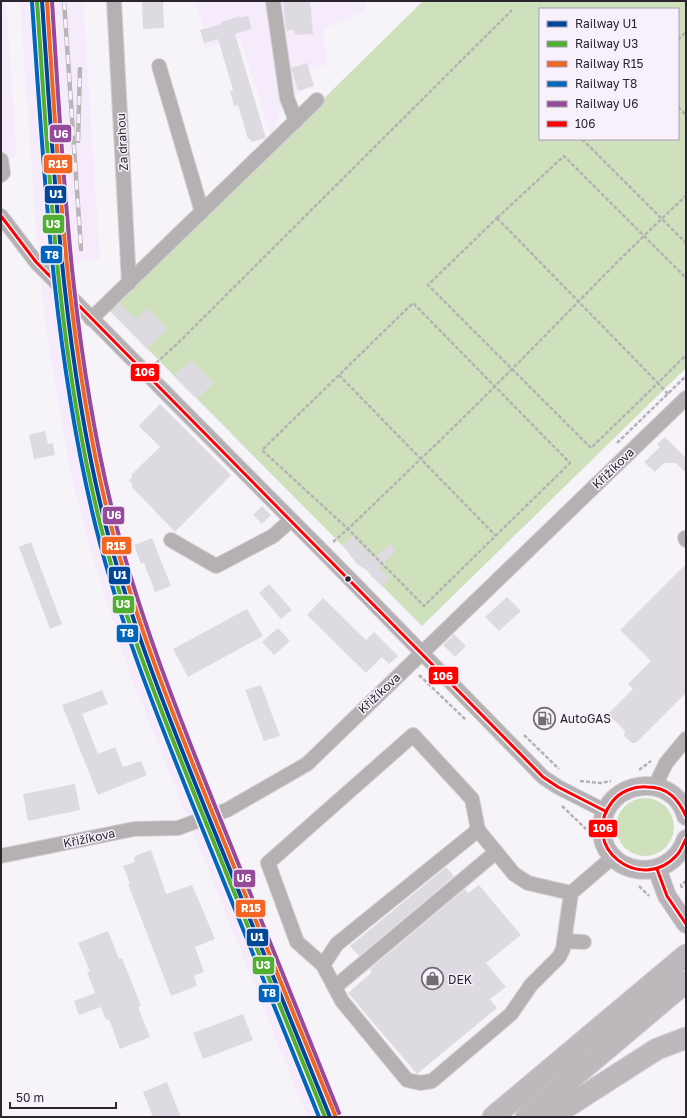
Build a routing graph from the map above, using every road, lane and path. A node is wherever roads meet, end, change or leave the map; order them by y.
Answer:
1 (114, 1) edge
2 (272, 1) edge
3 (512, 10) dead end
4 (159, 66) dead end
5 (317, 100) dead end
6 (296, 121) junction
7 (583, 140) edge
8 (1, 160) edge
9 (1, 175) edge
10 (686, 196) edge
11 (202, 212) junction
12 (1, 216) edge
13 (497, 218) junction
14 (661, 219) junction
15 (644, 237) junction
16 (686, 243) edge
17 (686, 278) edge
18 (129, 283) junction
19 (577, 301) junction
20 (91, 319) junction
21 (686, 356) edge
22 (150, 357) dead end
23 (156, 362) junction
24 (161, 368) dead end
25 (512, 369) junction
26 (340, 375) junction
27 (686, 376) edge
28 (658, 383) junction
29 (495, 386) junction
30 (668, 394) junction
31 (686, 398) edge
32 (617, 444) dead end
33 (422, 458) junction
34 (291, 520) junction
35 (348, 529) junction
36 (327, 536) dead end
37 (496, 536) junction
38 (172, 540) dead end
39 (333, 542) junction
40 (338, 547) dead end
41 (421, 653) junction
42 (519, 730) dead end
43 (686, 739) edge
44 (654, 759) dead end
45 (562, 772) dead end
46 (634, 773) dead end
47 (577, 780) dead end
48 (615, 780) dead end
49 (655, 786) junction
50 (605, 811) junction
51 (686, 816) edge
52 (478, 830) junction
53 (686, 839) edge
54 (496, 852) junction
55 (1, 856) edge
56 (613, 857) junction
57 (657, 869) junction
58 (686, 881) edge
59 (684, 890) dead end
60 (571, 893) junction
61 (686, 924) edge
62 (584, 942) dead end
63 (564, 945) junction
64 (683, 957) edge
65 (323, 965) junction
66 (686, 982) edge
67 (335, 987) junction
68 (686, 1038) edge
69 (493, 1117) edge
70 (526, 1117) edge
71 (551, 1117) edge

1 - 18 street, Za drahou
2 - 6 street
3 - 23 path
4 - 11 street
5 - 6 street
6 - 11 street
7 - 14 path
8 - 9 street
10 - 14 path
11 - 18 street
12 - 20 street
13 - 15 path
13 - 19 path
13 - 25 path
14 - 15 path
14 - 16 path
15 - 17 path
15 - 19 path
18 - 20 street
19 - 25 path
19 - 28 path
20 - 34 street
21 - 28 path
22 - 23 path
23 - 24 path
25 - 28 path
25 - 29 path
26 - 29 path
26 - 33 path
26 - 35 path
27 - 30 path
28 - 30 path
29 - 33 path
29 - 37 path
30 - 32 path
31 - 41 street, Křižíkova
33 - 35 path
33 - 37 path
34 - 38 street
34 - 41 street
35 - 37 path
35 - 39 path
36 - 39 path
39 - 40 path
41 - 50 street
41 - 55 street, Křižíkova
42 - 45 path
43 - 49 street
44 - 46 path
47 - 48 path
49 - 50 main road
49 - 51 main road
50 - 56 main road
52 - 54 street
52 - 65 street
52 - 65 street
53 - 57 main road
54 - 60 street
54 - 67 street
56 - 57 main road
56 - 60 street
57 - 61 main road
58 - 59 path
60 - 63 street
62 - 63 street
63 - 67 street
64 - 69 highway
65 - 67 street
66 - 70 highway
68 - 71 highway

